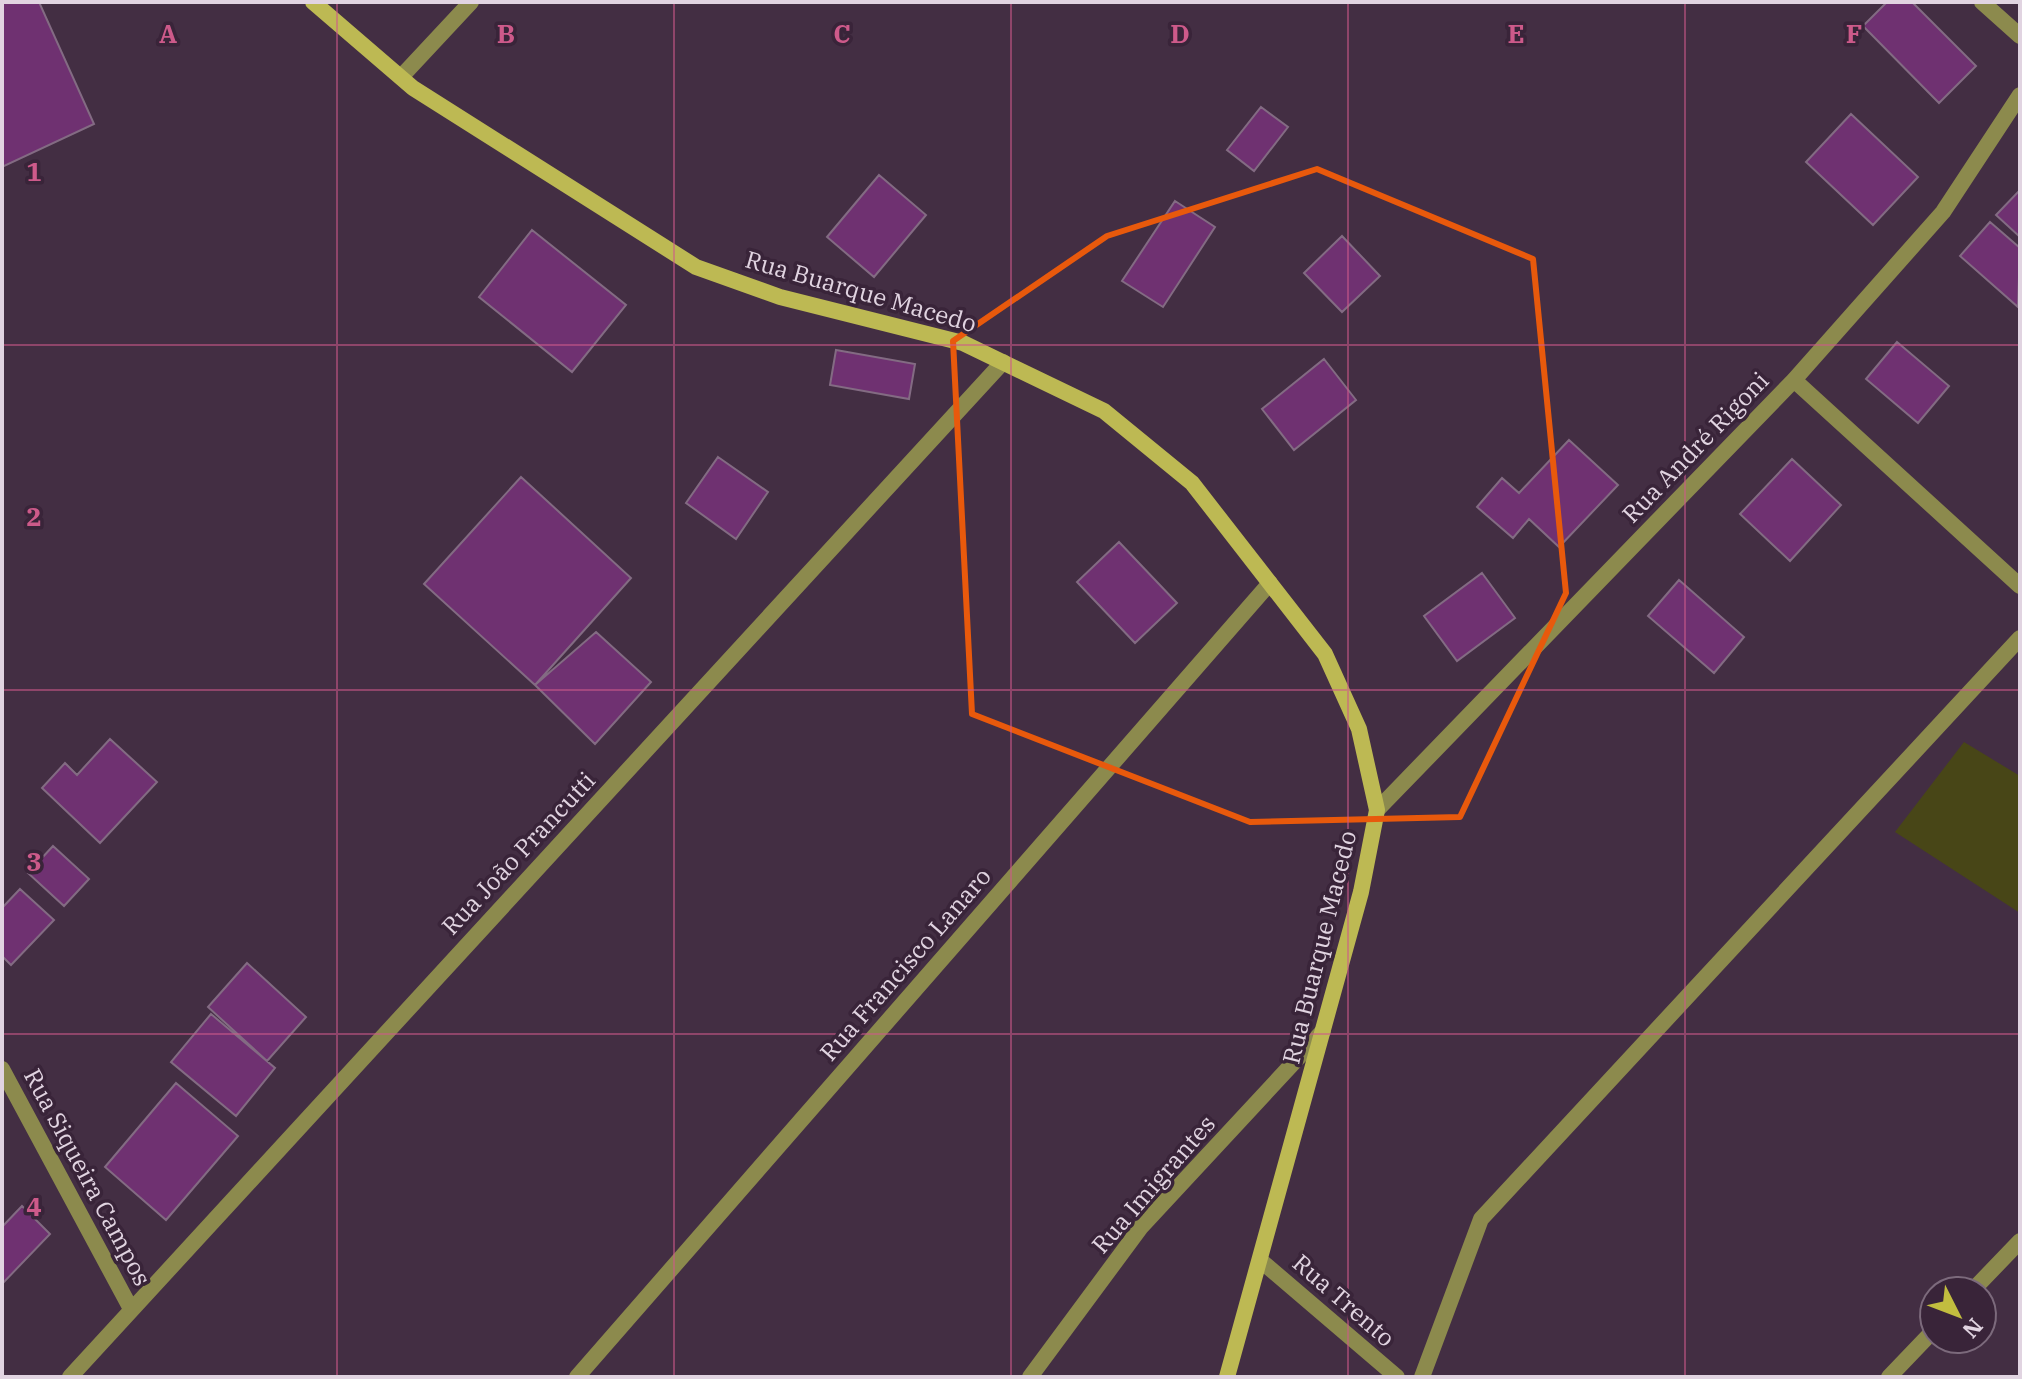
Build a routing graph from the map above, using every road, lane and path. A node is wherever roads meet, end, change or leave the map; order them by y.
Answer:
1 (313, 2) edge
2 (471, 2) edge
3 (1982, 2) edge
4 (2020, 36) edge
5 (401, 77) junction
6 (2020, 95) edge
7 (1003, 362) junction
8 (1794, 380) junction
9 (1270, 583) junction
10 (2020, 586) edge
11 (2020, 638) edge
12 (1377, 810) junction
13 (1323, 1031) junction
14 (2, 1069) edge
15 (2020, 1241) edge
16 (1260, 1260) junction
17 (1987, 1275) edge
18 (131, 1309) junction
19 (1918, 1347) edge
20 (70, 1377) edge
21 (577, 1377) edge
22 (1030, 1377) edge
23 (1227, 1377) edge
24 (1397, 1377) edge
25 (1422, 1377) edge
26 (1889, 1377) edge

1 - 5 main road, Rua Buarque Macedo
2 - 5 street
3 - 4 street
5 - 7 main road, Rua Buarque Macedo
6 - 8 street, Rua André Rigoni
7 - 9 main road, Rua Buarque Macedo
7 - 18 street, Rua João Prancutti
8 - 10 street
8 - 12 street, Rua André Rigoni
9 - 12 main road, Rua Buarque Macedo
9 - 21 street, Rua Francisco Lanaro
11 - 25 street
12 - 13 main road, Rua Buarque Macedo
13 - 16 main road, Rua Buarque Macedo
13 - 22 street, Rua Imigrantes
14 - 18 street, Rua Siqueira Campos
15 - 17 street
16 - 23 main road, Rua Buarque Macedo
16 - 24 street, Rua Trento
18 - 20 street, Rua João Prancutti
19 - 26 street

